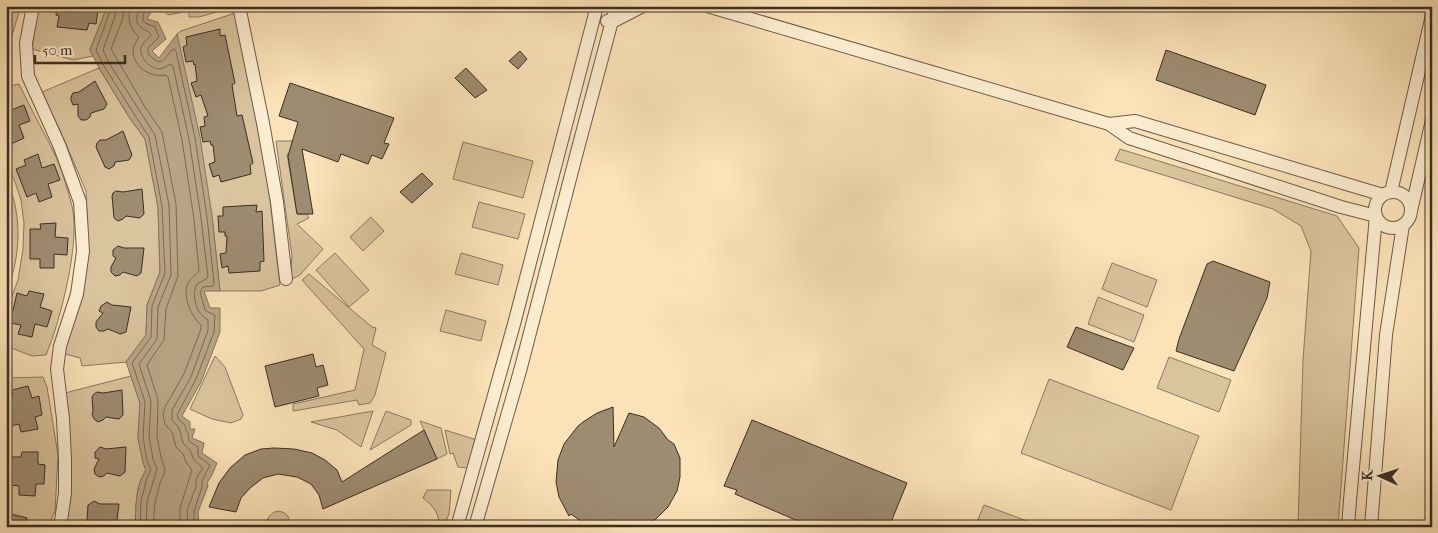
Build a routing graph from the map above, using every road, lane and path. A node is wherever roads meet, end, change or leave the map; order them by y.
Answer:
1 (33, 6) edge
2 (239, 6) edge
3 (616, 6) edge
4 (643, 6) edge
5 (707, 6) edge
6 (596, 12) edge
7 (1432, 15) edge
8 (612, 22) junction
9 (1432, 120) edge
10 (1109, 124) junction
11 (1387, 193) junction
12 (1411, 211) junction
13 (1376, 216) junction
14 (1403, 225) junction
15 (286, 279) dead end
16 (59, 527) edge
17 (457, 527) edge
18 (475, 527) edge
19 (1348, 527) edge
20 (1371, 527) edge

1 - 16 street
2 - 15 street
3 - 8 street
4 - 8 street
5 - 10 street
6 - 8 street
6 - 17 street
7 - 11 street
8 - 18 street
9 - 12 street
10 - 11 street
10 - 13 street
11 - 12 street
11 - 13 street
12 - 14 street
13 - 14 street
13 - 19 street
14 - 20 street

